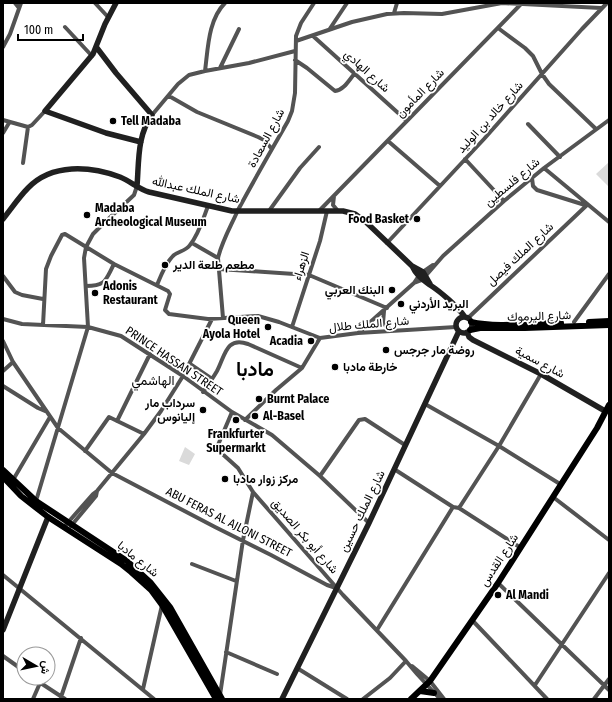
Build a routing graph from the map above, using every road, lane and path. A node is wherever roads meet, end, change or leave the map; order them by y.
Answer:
1 (15, 3) edge
2 (21, 3) edge
3 (95, 3) edge
4 (116, 3) edge
5 (225, 3) edge
6 (314, 3) edge
7 (347, 3) edge
8 (397, 3) edge
9 (607, 3) edge
10 (521, 4) junction
11 (529, 4) edge
12 (485, 5) edge
13 (19, 8) junction
14 (601, 8) junction
15 (394, 13) junction
16 (108, 17) junction
17 (65, 27) dead end
18 (239, 28) dead end
19 (498, 28) junction
20 (329, 30) junction
21 (313, 36) junction
22 (296, 41) junction
23 (3, 47) edge
24 (97, 48) junction
25 (295, 51) junction
26 (92, 56) junction
27 (296, 60) junction
28 (220, 68) junction
29 (205, 71) junction
30 (355, 73) junction
31 (542, 74) junction
32 (169, 96) junction
33 (45, 111) junction
34 (152, 114) junction
35 (3, 120) edge
36 (407, 120) junction
37 (609, 120) edge
38 (9, 123) junction
39 (528, 124) dead end
40 (28, 127) junction
41 (596, 129) junction
42 (3, 133) edge
43 (388, 141) junction
44 (141, 142) junction
45 (319, 147) dead end
46 (272, 149) junction
47 (560, 157) junction
48 (465, 159) junction
49 (23, 163) dead end
50 (544, 168) junction
51 (532, 178) junction
52 (137, 186) junction
53 (440, 186) junction
54 (334, 196) junction
55 (504, 201) junction
56 (588, 205) junction
57 (208, 206) junction
58 (238, 211) junction
59 (269, 211) junction
60 (319, 211) junction
61 (327, 211) junction
62 (338, 211) junction
63 (3, 219) edge
64 (609, 222) edge
65 (192, 243) junction
66 (387, 243) junction
67 (86, 247) junction
68 (218, 258) junction
69 (114, 264) junction
70 (219, 269) junction
71 (609, 274) edge
72 (308, 275) junction
73 (3, 276) edge
74 (422, 276) junction
75 (157, 285) junction
76 (86, 286) junction
77 (44, 299) junction
78 (386, 309) junction
79 (223, 318) junction
80 (3, 319) edge
81 (212, 319) junction
82 (468, 319) junction
83 (609, 321) edge
84 (574, 322) junction
85 (43, 325) junction
86 (609, 325) edge
87 (88, 327) junction
88 (292, 327) junction
89 (458, 329) junction
90 (394, 331) junction
91 (468, 331) junction
92 (358, 333) junction
93 (320, 338) junction
94 (3, 341) edge
95 (150, 354) junction
96 (13, 362) junction
97 (190, 364) junction
98 (302, 368) junction
99 (3, 372) edge
100 (541, 374) junction
101 (183, 376) junction
102 (212, 379) junction
103 (3, 386) edge
104 (203, 392) junction
105 (425, 404) junction
106 (609, 405) edge
107 (45, 411) junction
108 (232, 412) junction
109 (607, 412) edge
110 (50, 417) junction
111 (245, 420) junction
112 (117, 421) junction
113 (58, 428) junction
114 (144, 434) junction
115 (405, 445) junction
116 (499, 446) junction
117 (85, 451) junction
118 (394, 469) junction
119 (3, 470) edge
120 (112, 473) junction
121 (320, 476) junction
122 (3, 477) edge
123 (13, 480) junction
124 (560, 484) junction
125 (253, 492) junction
126 (553, 497) junction
127 (36, 500) junction
128 (453, 507) junction
129 (459, 508) junction
130 (48, 517) junction
131 (369, 523) junction
132 (68, 526) junction
133 (243, 540) junction
134 (609, 540) edge
135 (521, 548) junction
136 (192, 564) dead end
137 (609, 573) edge
138 (3, 575) edge
139 (236, 582) junction
140 (498, 583) junction
141 (20, 587) junction
142 (336, 588) junction
143 (162, 604) junction
144 (472, 620) junction
145 (3, 630) edge
146 (377, 630) junction
147 (81, 638) junction
148 (562, 645) junction
149 (226, 652) junction
150 (3, 656) edge
151 (6, 660) edge
152 (407, 662) junction
153 (16, 666) edge
154 (297, 668) junction
155 (277, 674) dead end
156 (609, 679) edge
157 (428, 682) junction
158 (534, 685) junction
159 (604, 685) junction
160 (39, 686) edge
161 (45, 686) edge
162 (143, 689) junction
163 (609, 690) edge
164 (420, 691) junction
165 (434, 692) junction
166 (63, 698) edge
167 (219, 698) edge
168 (33, 699) edge
169 (154, 699) edge
170 (282, 699) edge
171 (347, 699) edge
172 (363, 699) edge
173 (411, 699) edge
174 (440, 699) edge
175 (444, 699) edge
176 (548, 699) edge
177 (594, 699) edge

1 - 13 street
2 - 13 street
3 - 16 street
4 - 16 main road
5 - 29 street
6 - 22 street, شارع السعادة
7 - 20 street
8 - 15 street
9 - 14 street, شارع خالد بن الوليد
10 - 11 street
10 - 12 street
10 - 19 street, شارع المأمون
11 - 14 street
12 - 15 street
13 - 23 street
14 - 31 street, شارع خالد بن الوليد
15 - 20 street
16 - 24 main road
17 - 26 street
18 - 28 street
19 - 31 street
19 - 36 street, شارع المأمون
20 - 21 street
21 - 22 street
21 - 30 street, شارع الهادي
22 - 25 street, شارع السعادة
24 - 26 main road
24 - 34 main road
25 - 27 street, شارع السعادة
25 - 28 street
26 - 33 main road
27 - 30 street
27 - 46 street, شارع السعادة
28 - 29 street
29 - 32 street
30 - 36 street, شارع الهادي
31 - 41 street
31 - 48 street, شارع خالد بن الوليد
32 - 34 street
32 - 46 street
33 - 40 street
33 - 44 main road
34 - 44 main road
35 - 38 street
36 - 43 street, شارع المأمون
37 - 41 street, شارع فلسطين
38 - 40 street
38 - 42 street
39 - 47 street
40 - 49 street
41 - 47 street, شارع فلسطين
43 - 53 street
43 - 54 street, شارع المأمون
44 - 52 main road
45 - 59 street
46 - 58 street, شارع السعادة
47 - 50 street, شارع فلسطين
48 - 53 street, شارع خالد بن الوليد
48 - 55 street
50 - 51 street, شارع فلسطين
50 - 56 street
51 - 55 street, شارع فلسطين
51 - 56 street
52 - 57 main road, شارع الملك عبدالله
52 - 63 main road, شارع الملك عبدالله
52 - 67 street
53 - 66 street, شارع خالد بن الوليد
54 - 60 street, شارع المأمون
54 - 62 street
55 - 74 street, شارع فلسطين
56 - 64 street
56 - 82 street, شارع الملك فيصل
57 - 58 main road, شارع الملك عبدالله
57 - 65 street
58 - 59 main road, شارع الملك عبدالله
58 - 68 street, شارع السعادة
59 - 60 main road, شارع الملك عبدالله
60 - 61 main road, شارع الملك عبدالله
61 - 62 main road, شارع الملك عبدالله
61 - 72 street, الزهراء
62 - 66 main road, شارع الملك عبدالله
65 - 68 street
65 - 75 street
66 - 74 main road, شارع الملك عبدالله
67 - 69 street, شارع الملك طلال
67 - 76 street
67 - 77 street, شارع الملك طلال
68 - 70 street
69 - 75 street, شارع الملك طلال
69 - 76 street
70 - 72 street
70 - 79 street
71 - 84 street
72 - 78 street
72 - 88 street, الزهراء
73 - 77 street
74 - 78 street, شارع فلسطين
74 - 82 main road
75 - 81 street, شارع الملك طلال
76 - 87 street
77 - 85 street
78 - 90 street
78 - 92 street, شارع فلسطين
79 - 81 street, شارع الملك طلال
79 - 88 street, شارع الملك طلال
80 - 85 street, PRINCE HASSAN STREET
81 - 97 street
82 - 84 main road, شارع اليرموك
82 - 89 main road, شارع الملك حسين
82 - 91 main road
83 - 84 main road, شارع اليرموك
85 - 87 street, PRINCE HASSAN STREET
86 - 91 main road, شارع اليرموك
87 - 95 street, PRINCE HASSAN STREET
87 - 113 street
88 - 93 street, شارع الملك طلال
89 - 90 street, شارع الملك طلال
89 - 91 main road
89 - 105 main road, شارع الملك حسين
90 - 92 street, شارع الملك طلال
91 - 100 main road, شارع سمية
92 - 93 street, شارع الملك طلال
93 - 98 street
94 - 96 street
95 - 101 street, PRINCE HASSAN STREET
95 - 112 street
96 - 99 street
96 - 107 street
97 - 101 street
97 - 102 street
98 - 102 street
98 - 111 street
100 - 109 main road, شارع سمية
100 - 116 street
101 - 104 street, PRINCE HASSAN STREET
101 - 114 street
102 - 104 street
103 - 107 street
104 - 108 street, PRINCE HASSAN STREET
105 - 115 main road, شارع الملك حسين
105 - 116 street
106 - 109 main road, شارع القدس
107 - 110 street, ABU FERAS AL AJLONI STREET
108 - 111 street, PRINCE HASSAN STREET
108 - 125 street, شارع أبو بكر الصديق
109 - 124 main road, شارع القدس
110 - 113 street, ABU FERAS AL AJLONI STREET
110 - 123 street
111 - 121 street, PRINCE HASSAN STREET
112 - 114 street
112 - 117 street
113 - 117 street, ABU FERAS AL AJLONI STREET
113 - 127 street
114 - 120 street
115 - 118 main road, شارع الملك حسين
115 - 121 street
116 - 124 street
116 - 129 street
117 - 120 street, ABU FERAS AL AJLONI STREET
118 - 128 street
118 - 131 main road, شارع الملك حسين
119 - 123 main road, شارع مادبا
120 - 132 street
120 - 133 street, ABU FERAS AL AJLONI STREET
121 - 131 street, PRINCE HASSAN STREET
122 - 130 main road, شارع مادبا
123 - 127 main road, شارع مادبا
124 - 126 main road, شارع القدس
125 - 133 street
125 - 142 street, شارع أبو بكر الصديق
126 - 134 street
126 - 135 main road, شارع القدس
127 - 132 main road, شارع مادبا
128 - 129 street
128 - 146 street
129 - 135 street
130 - 132 main road, شارع مادبا
130 - 141 main road
131 - 142 main road, شارع الملك حسين
132 - 143 main road, شارع مادبا
132 - 167 main road, شارع مادبا
133 - 139 street
133 - 142 street, ABU FERAS AL AJLONI STREET
135 - 140 main road, شارع القدس
136 - 139 street
137 - 148 street
138 - 141 street
139 - 149 street
140 - 144 main road, شارع القدس
140 - 148 street
141 - 145 main road
141 - 147 street
142 - 146 street, شارع أبو بكر الصديق
142 - 154 main road, شارع الملك حسين
143 - 162 street
143 - 167 main road, شارع مادبا
144 - 157 main road, شارع القدس
144 - 158 street
146 - 152 street, شارع أبو بكر الصديق
147 - 162 street
147 - 166 street
148 - 158 street
148 - 159 street
149 - 155 street
149 - 167 street
150 - 151 street
151 - 153 street
152 - 157 street, شارع أبو بكر الصديق
152 - 172 street
154 - 170 main road, شارع الملك حسين
154 - 171 street
156 - 159 street
157 - 164 main road, شارع القدس
157 - 165 street, شارع أبو بكر الصديق
157 - 175 street, شارع أبو بكر الصديق
158 - 176 street
159 - 163 street
159 - 177 street
160 - 168 street
161 - 166 street
162 - 169 street
164 - 165 main road
164 - 173 main road, شارع القدس
165 - 174 street, شارع أبو بكر الصديق

